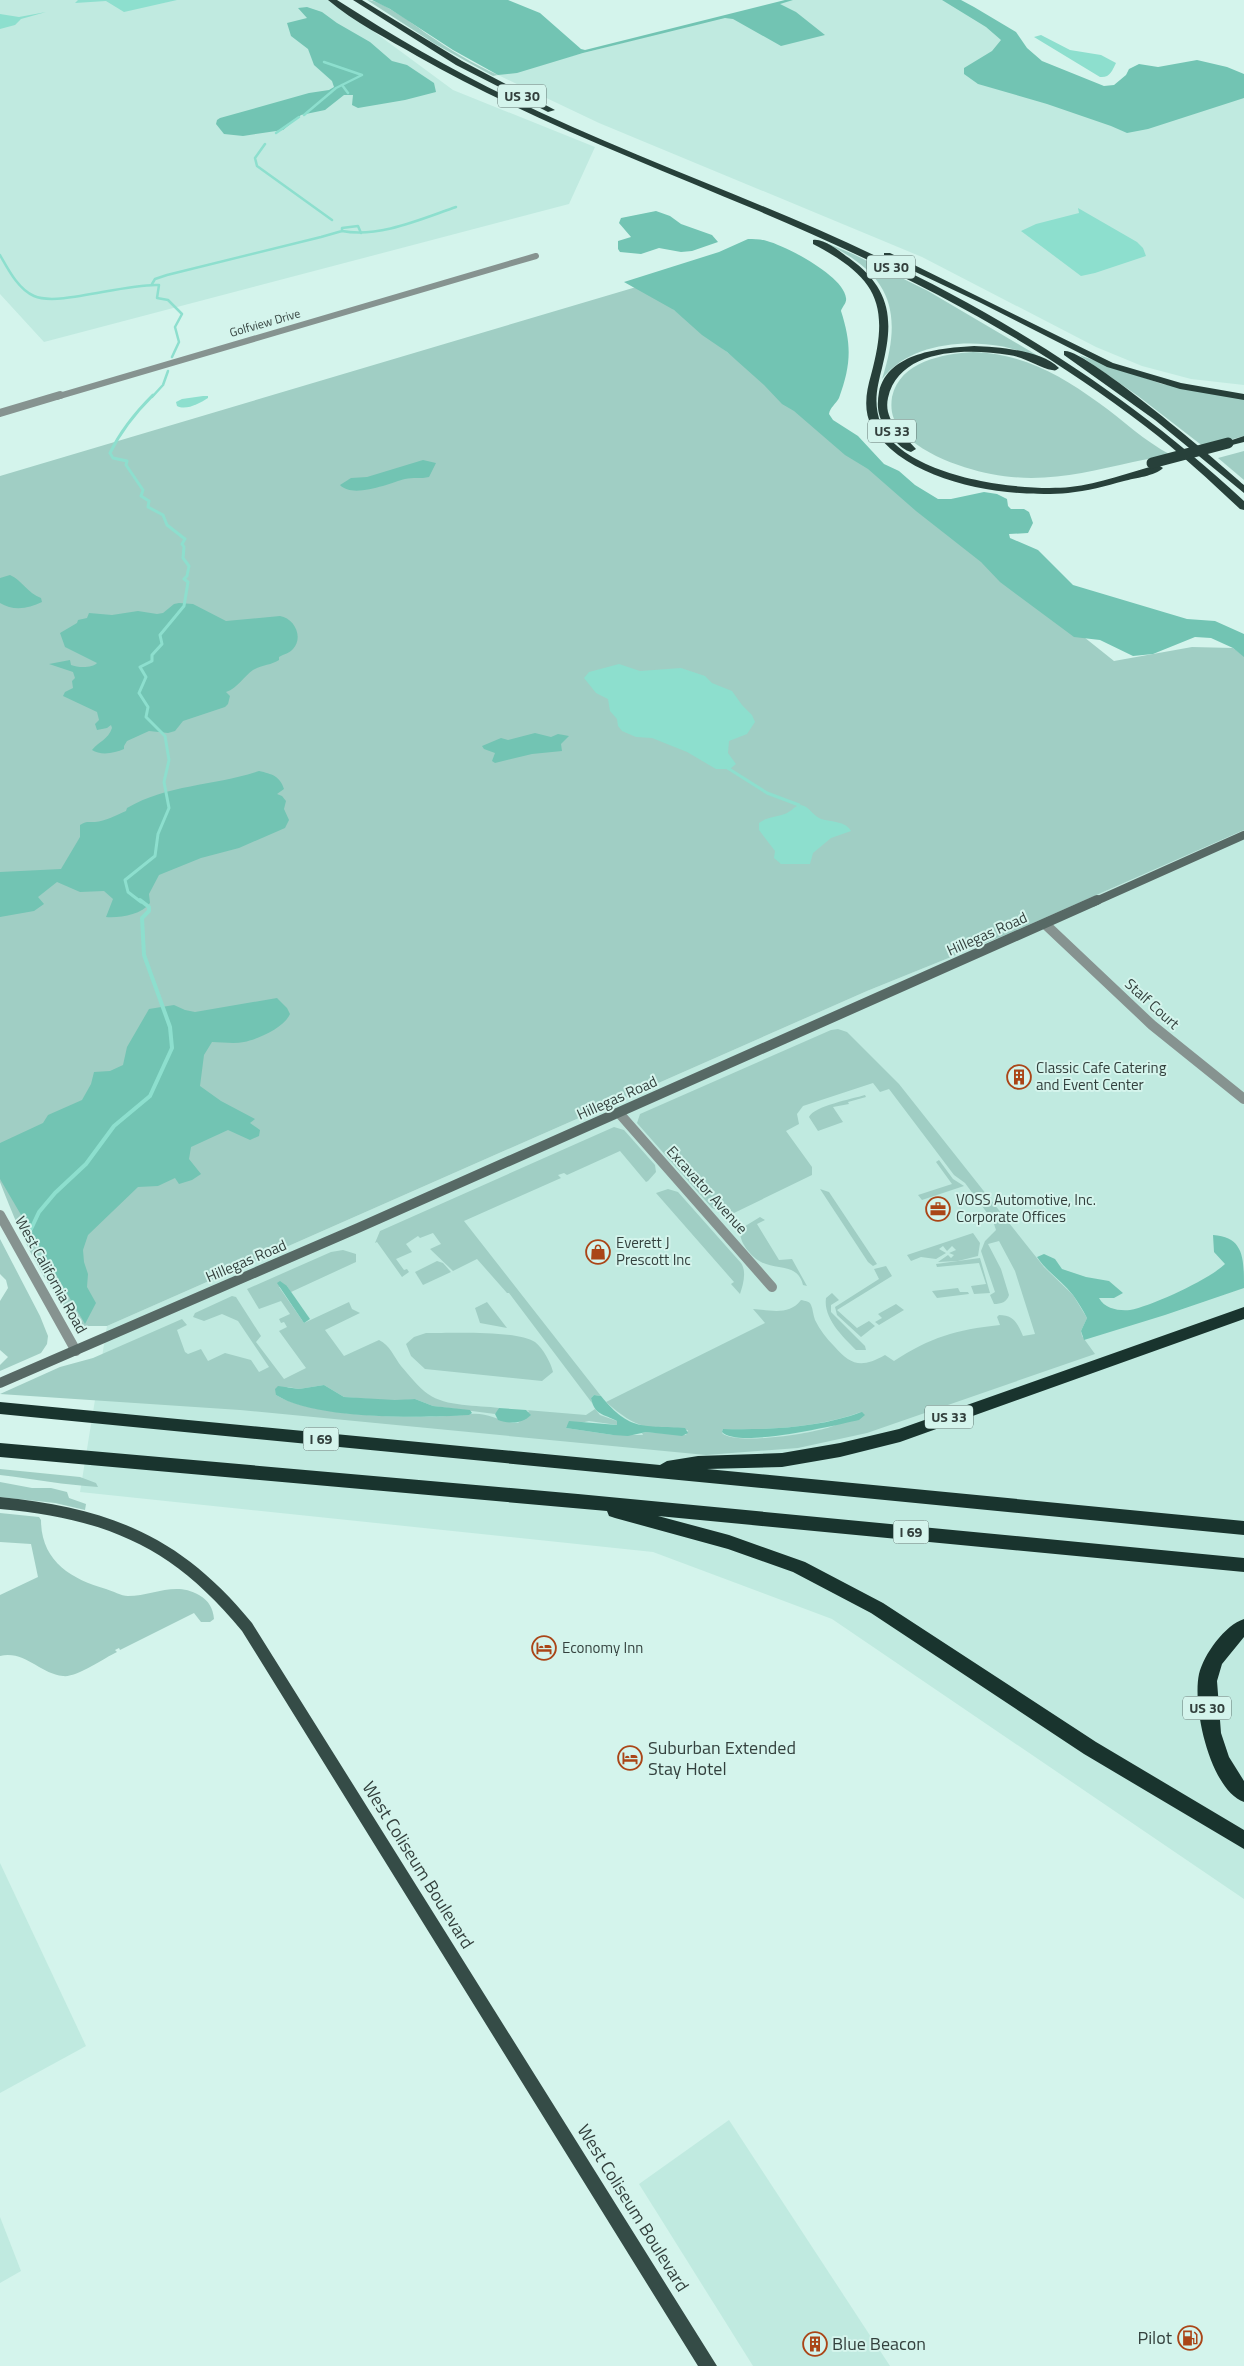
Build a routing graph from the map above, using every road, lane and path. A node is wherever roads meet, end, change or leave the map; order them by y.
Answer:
1 (332, 0) edge
2 (357, 0) edge
3 (632, 156) junction
4 (536, 256) dead end
5 (954, 287) junction
6 (1244, 397) edge
7 (1133, 411) junction
8 (0, 413) edge
9 (1244, 439) edge
10 (1236, 446) edge
11 (1155, 466) junction
12 (1244, 490) edge
13 (1244, 506) edge
14 (1244, 835) edge
15 (1045, 924) junction
16 (1244, 1099) edge
17 (619, 1113) junction
18 (0, 1215) edge
19 (772, 1287) dead end
20 (1244, 1313) edge
21 (76, 1350) junction
22 (0, 1383) edge
23 (0, 1408) edge
24 (0, 1450) edge
25 (643, 1471) junction
26 (578, 1501) junction
27 (0, 1503) edge
28 (1244, 1528) edge
29 (1244, 1566) edge
30 (1244, 1626) edge
31 (1244, 1794) edge
32 (1244, 1840) edge
33 (708, 2366) edge

1 - 3 highway, US 30
2 - 5 highway, US 30
3 - 7 highway, US 30
3 - 11 highway
4 - 8 street, Golfview Drive
5 - 6 highway
5 - 12 highway, US 30
7 - 11 highway, US 33
7 - 13 highway, US 30
9 - 10 highway
10 - 11 highway
14 - 15 main road, Hillegas Road
15 - 16 street, Stalf Court
15 - 17 main road, Hillegas Road
17 - 19 street, Excavator Avenue
17 - 21 main road, Hillegas Road
18 - 21 street, West California Road
20 - 25 highway, US 33
21 - 22 main road, Hillegas Road
23 - 25 highway, I 69
24 - 26 highway, I 69
25 - 28 highway, I 69
26 - 29 highway, I 69
26 - 32 highway
27 - 33 main road, West Coliseum Boulevard
30 - 31 highway, US 30

